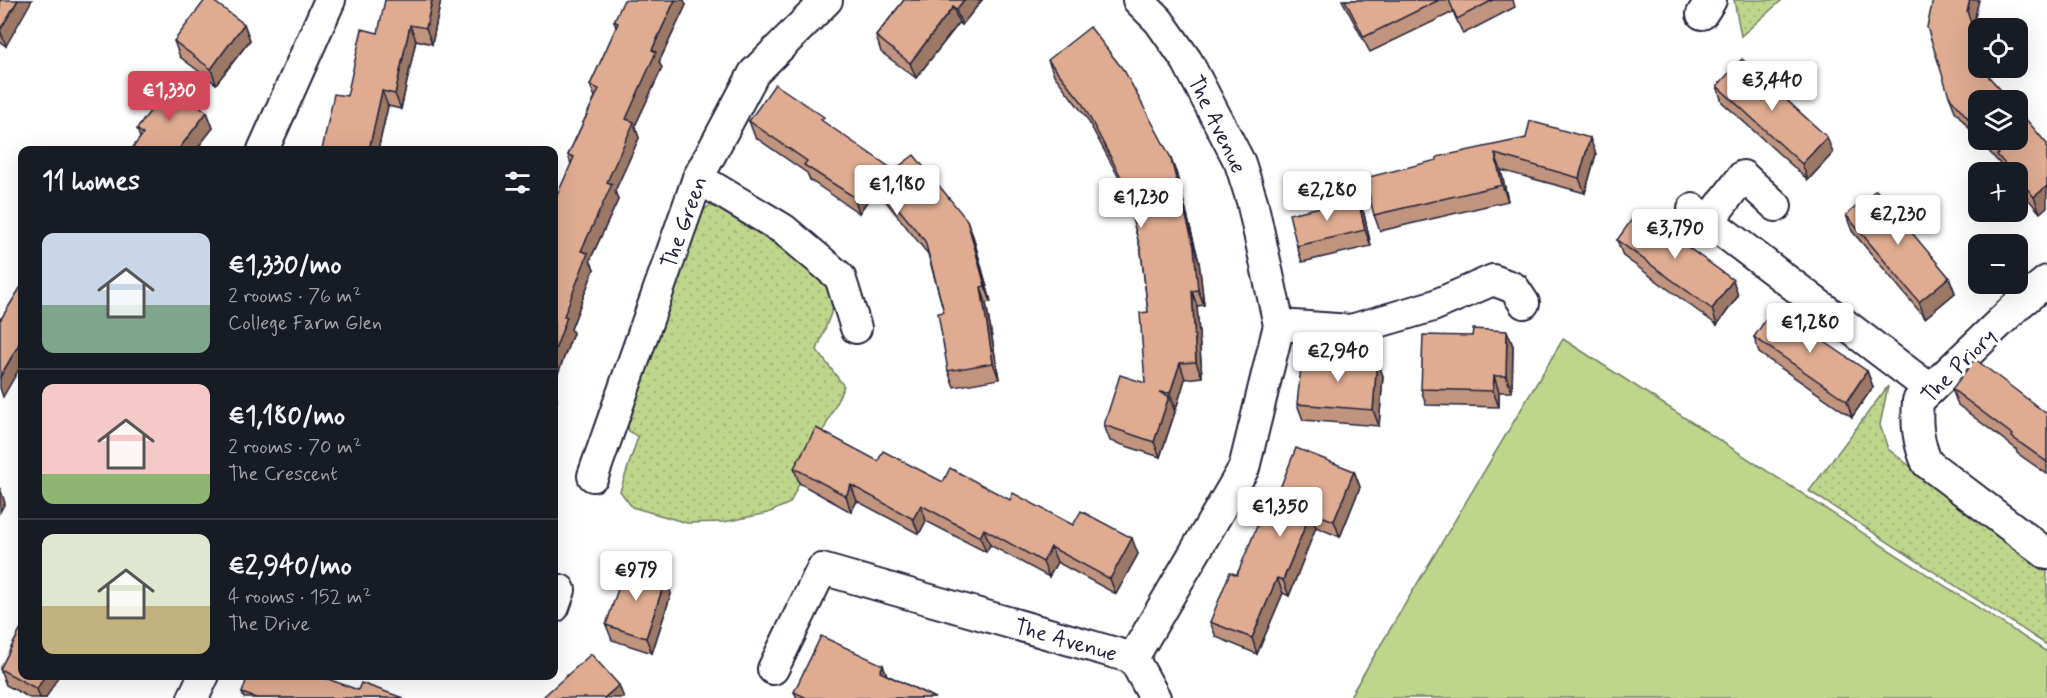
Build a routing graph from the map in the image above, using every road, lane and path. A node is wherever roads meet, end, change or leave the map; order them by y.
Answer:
1 (330, 0) edge
2 (827, 0) edge
3 (1138, 0) edge
4 (265, 146) edge
5 (698, 178) junction
6 (1776, 206) dead end
7 (2047, 281) edge
8 (1524, 303) dead end
9 (1279, 325) junction
10 (856, 328) dead end
11 (1930, 389) junction
12 (593, 476) dead end
13 (2047, 554) edge
14 (1133, 658) junction
15 (773, 669) dead end
16 (202, 680) edge
17 (193, 698) edge
18 (1155, 698) edge

1 - 4 street
2 - 5 street, The Green
3 - 9 street, The Avenue
5 - 10 street
5 - 12 street, The Green
6 - 11 street
7 - 11 street, The Priory
8 - 9 street
9 - 14 street, The Avenue
11 - 13 street, The Priory
14 - 15 street, The Avenue
14 - 18 street
16 - 17 street

